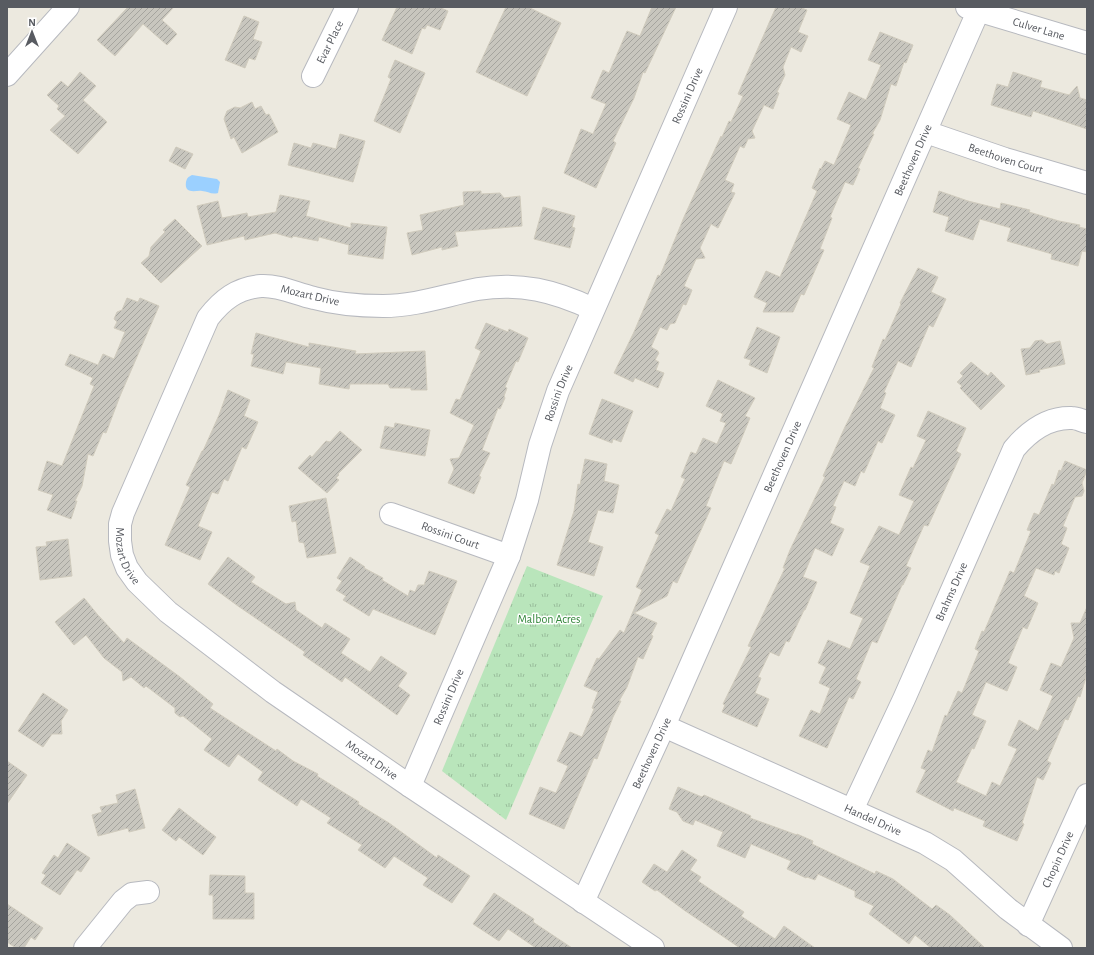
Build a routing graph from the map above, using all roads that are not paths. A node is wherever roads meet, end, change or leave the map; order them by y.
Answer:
1 (68, 7) edge
2 (347, 7) edge
3 (726, 7) edge
4 (975, 8) edge
5 (1087, 43) edge
6 (7, 75) edge
7 (313, 76) dead end
8 (926, 132) junction
9 (1087, 182) edge
10 (593, 309) junction
11 (1087, 422) edge
12 (391, 514) dead end
13 (509, 556) junction
14 (664, 726) junction
15 (410, 786) junction
16 (1087, 795) edge
17 (852, 810) junction
18 (148, 892) dead end
19 (583, 902) junction
20 (1028, 925) junction
21 (84, 948) edge
22 (653, 948) edge
23 (1061, 948) edge

1 - 6 street
2 - 7 street, Evar Place
3 - 10 street, Rossini Drive
4 - 5 street, Culver Lane
4 - 8 street, Beethoven Drive
8 - 9 street, Beethoven Court
8 - 14 street, Beethoven Drive
10 - 13 street, Rossini Drive
10 - 15 street, Mozart Drive
11 - 17 street, Brahms Drive
12 - 13 street, Rossini Court
13 - 15 street, Rossini Drive
14 - 17 street, Handel Drive
14 - 19 street, Beethoven Drive
15 - 19 street, Mozart Drive
16 - 20 street, Chopin Drive
17 - 20 street, Handel Drive
18 - 21 street
19 - 22 street, Mozart Drive
20 - 23 street, Handel Drive

